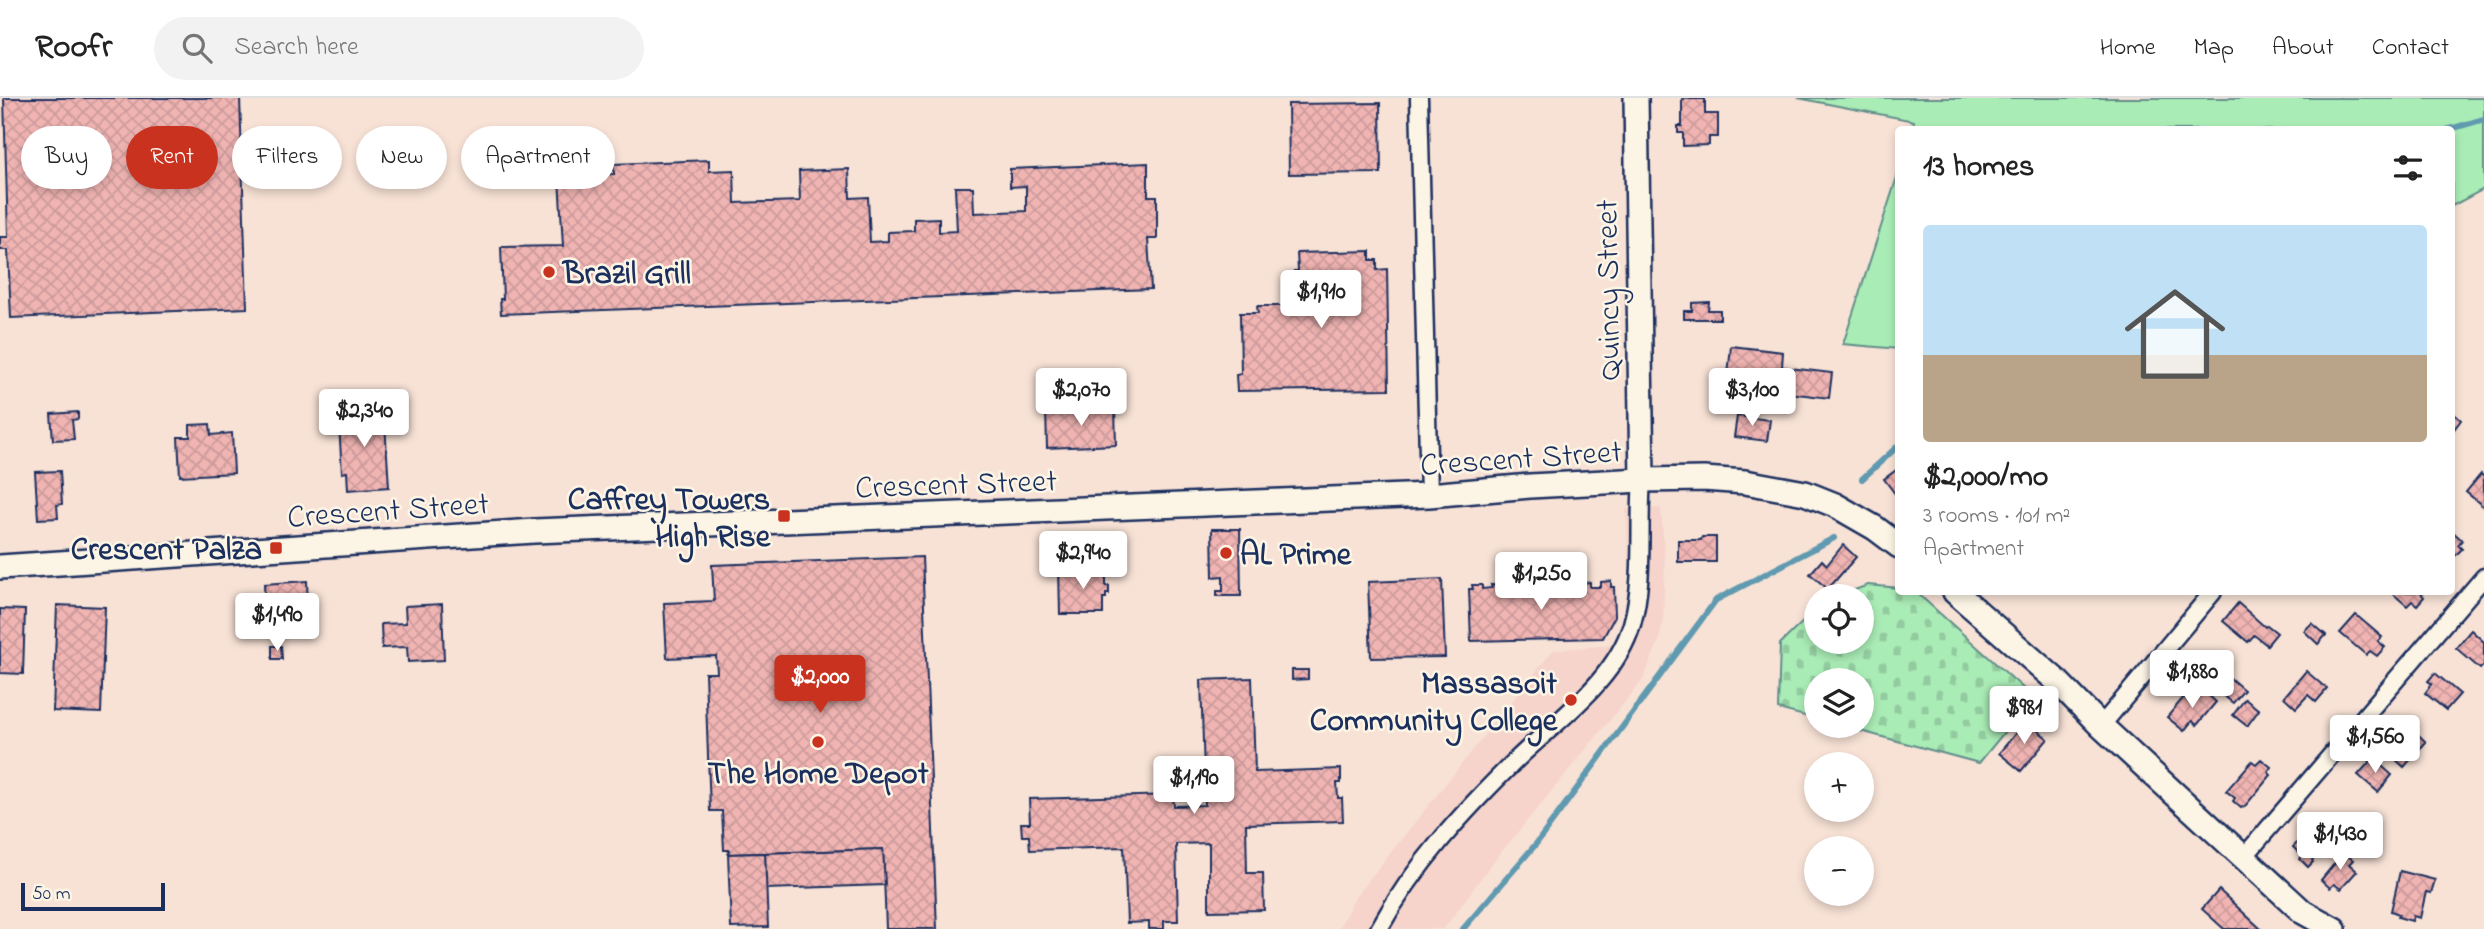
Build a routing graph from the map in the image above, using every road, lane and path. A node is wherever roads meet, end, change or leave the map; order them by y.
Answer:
1 (1419, 98) edge
2 (1636, 98) edge
3 (1642, 480) junction
4 (1429, 495) junction
5 (1895, 543) edge
6 (0, 567) edge
7 (2484, 578) edge
8 (1958, 595) edge
9 (2210, 595) edge
10 (2101, 726) junction
11 (2244, 858) junction
12 (2302, 921) edge
13 (1379, 929) edge
14 (2334, 929) edge

1 - 4 street
2 - 3 main road, Quincy Street
3 - 4 main road, Crescent Street
3 - 5 main road, Crescent Street
3 - 13 street
4 - 6 main road, Crescent Street
7 - 11 street
8 - 10 main road
9 - 10 street
10 - 11 main road
11 - 12 main road
12 - 14 main road

